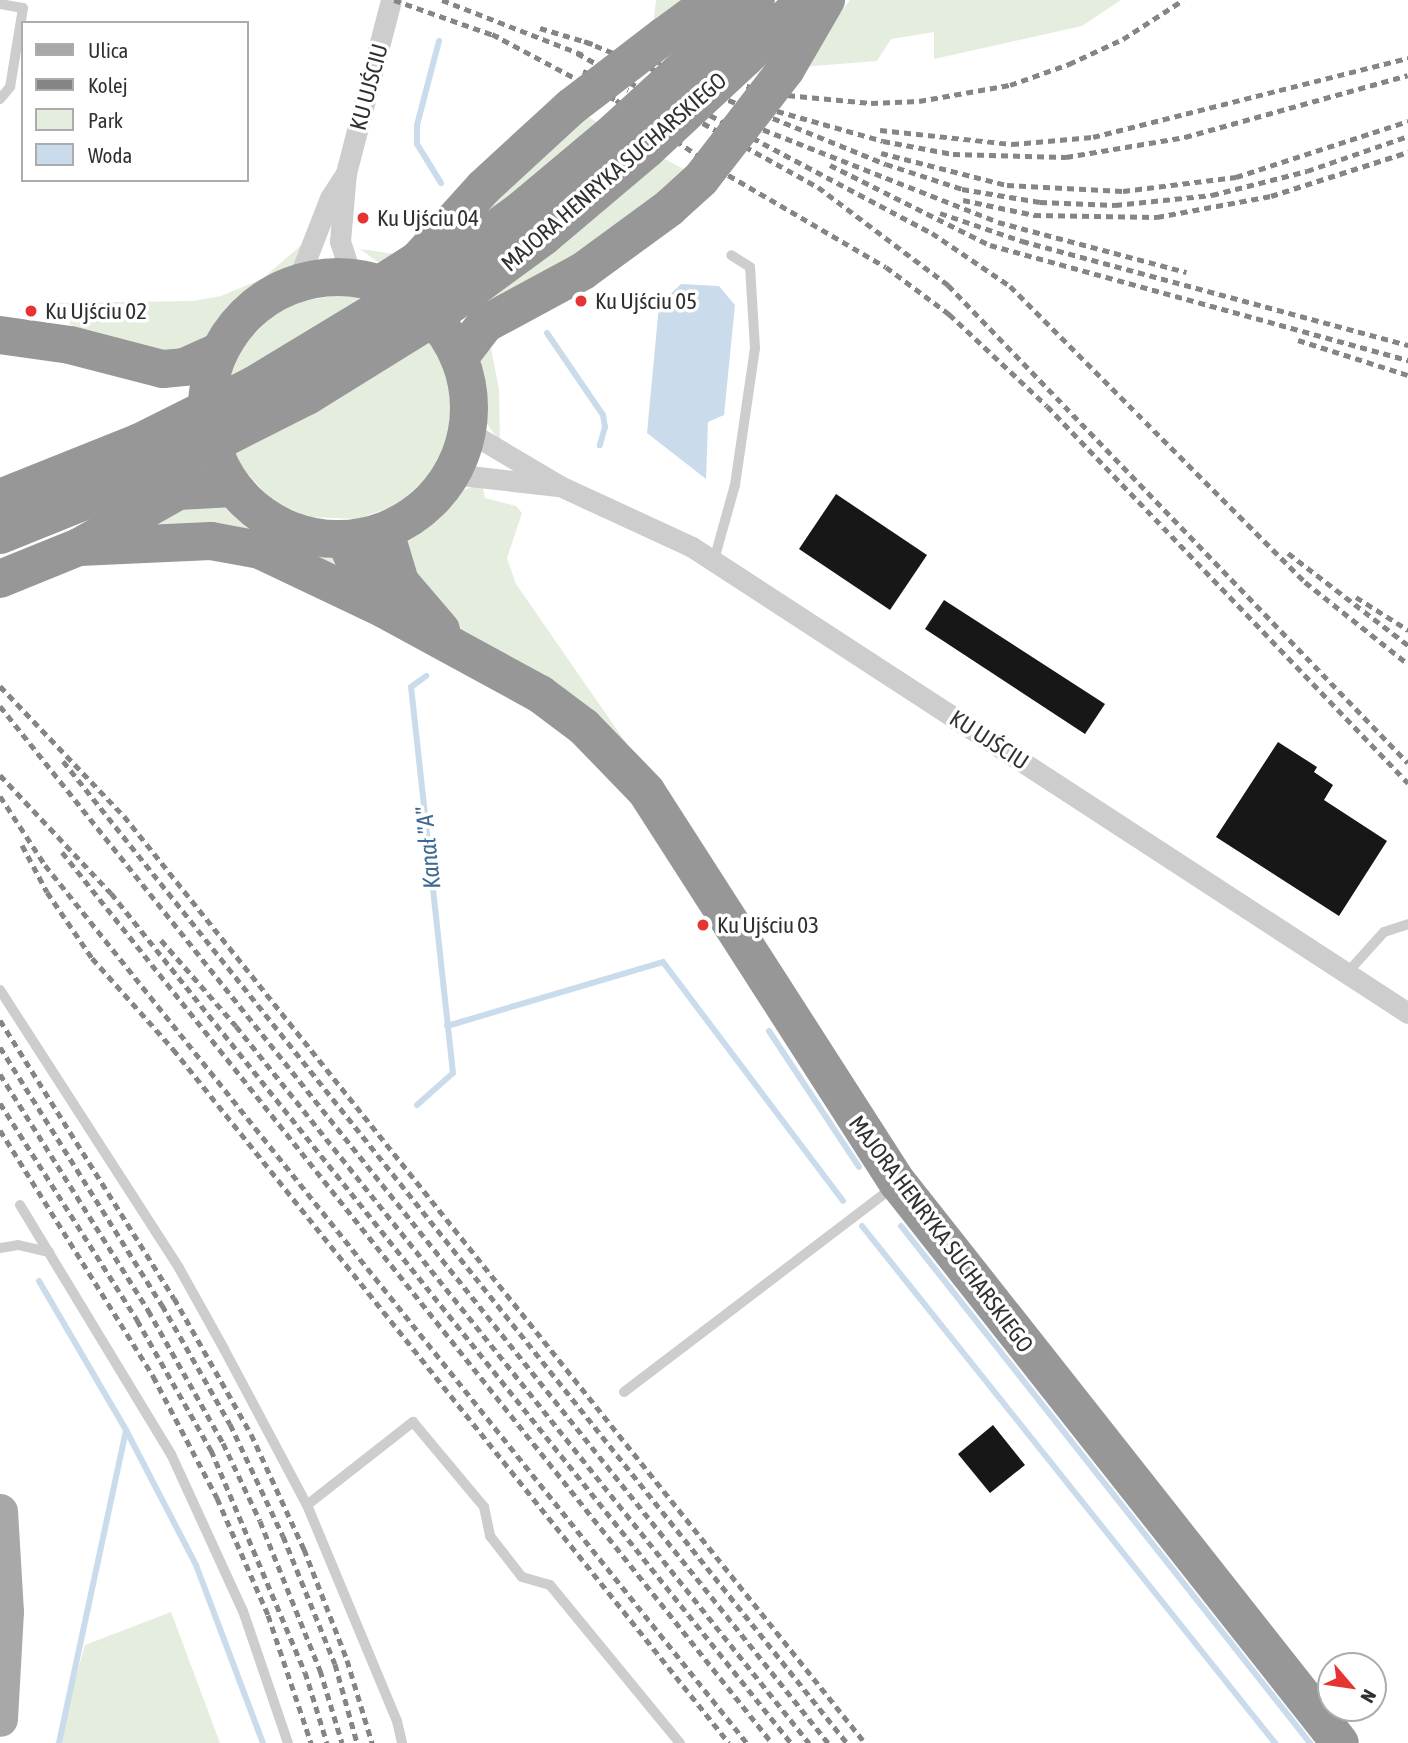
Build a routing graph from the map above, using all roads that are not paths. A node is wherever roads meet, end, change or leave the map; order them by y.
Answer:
1 (391, 0) edge
2 (713, 0) edge
3 (756, 0) edge
4 (805, 0) edge
5 (826, 0) edge
6 (0, 4) edge
7 (0, 99) edge
8 (631, 140) junction
9 (346, 173) junction
10 (532, 224) junction
11 (731, 255) dead end
12 (367, 279) junction
13 (298, 281) junction
14 (0, 335) edge
15 (220, 351) junction
16 (459, 358) junction
17 (469, 432) junction
18 (452, 474) junction
19 (560, 486) junction
20 (233, 488) junction
21 (0, 498) edge
22 (385, 532) junction
23 (0, 535) edge
24 (345, 540) junction
25 (79, 547) junction
26 (714, 561) junction
27 (5, 577) edge
28 (384, 609) junction
29 (458, 646) junction
30 (1408, 924) edge
31 (1347, 973) junction
32 (0, 989) edge
33 (1408, 1013) edge
34 (898, 1183) junction
35 (20, 1205) dead end
36 (0, 1248) edge
37 (49, 1252) junction
38 (624, 1392) dead end
39 (307, 1505) junction
40 (0, 1511) edge
41 (0, 1719) edge
42 (288, 1743) edge
43 (402, 1743) edge
44 (680, 1743) edge
45 (1340, 1743) edge

1 - 9 street, KU UJŚCIU
2 - 12 highway, bridge
3 - 8 highway, MAJORA HENRYKA SUCHARSKIEGO, bridge
4 - 8 highway, MAJORA HENRYKA SUCHARSKIEGO, bridge
5 - 16 highway, bridge
6 - 7 lane
8 - 10 highway, MAJORA HENRYKA SUCHARSKIEGO
9 - 12 street, KU UJŚCIU
9 - 13 street, KU UJŚCIU
10 - 21 highway, MAJORA HENRYKA SUCHARSKIEGO, bridge
10 - 23 highway, MAJORA HENRYKA SUCHARSKIEGO, bridge
11 - 26 lane
12 - 13 highway
12 - 16 highway
13 - 15 highway
14 - 15 highway
15 - 20 highway
16 - 17 highway
17 - 18 highway
17 - 19 street, KU UJŚCIU
18 - 19 street, KU UJŚCIU
18 - 22 highway
19 - 26 street, KU UJŚCIU
20 - 24 highway
20 - 25 highway
22 - 24 highway
22 - 29 highway, MAJORA HENRYKA SUCHARSKIEGO
24 - 28 highway, MAJORA HENRYKA SUCHARSKIEGO
25 - 27 highway
25 - 28 highway
26 - 31 street, KU UJŚCIU
28 - 29 highway, MAJORA HENRYKA SUCHARSKIEGO
29 - 34 highway, MAJORA HENRYKA SUCHARSKIEGO
30 - 31 lane
31 - 33 street, KU UJŚCIU
32 - 39 lane
34 - 38 lane
34 - 45 highway, MAJORA HENRYKA SUCHARSKIEGO
35 - 37 lane
36 - 37 lane
37 - 42 lane
39 - 43 lane
39 - 44 lane
40 - 41 main road

